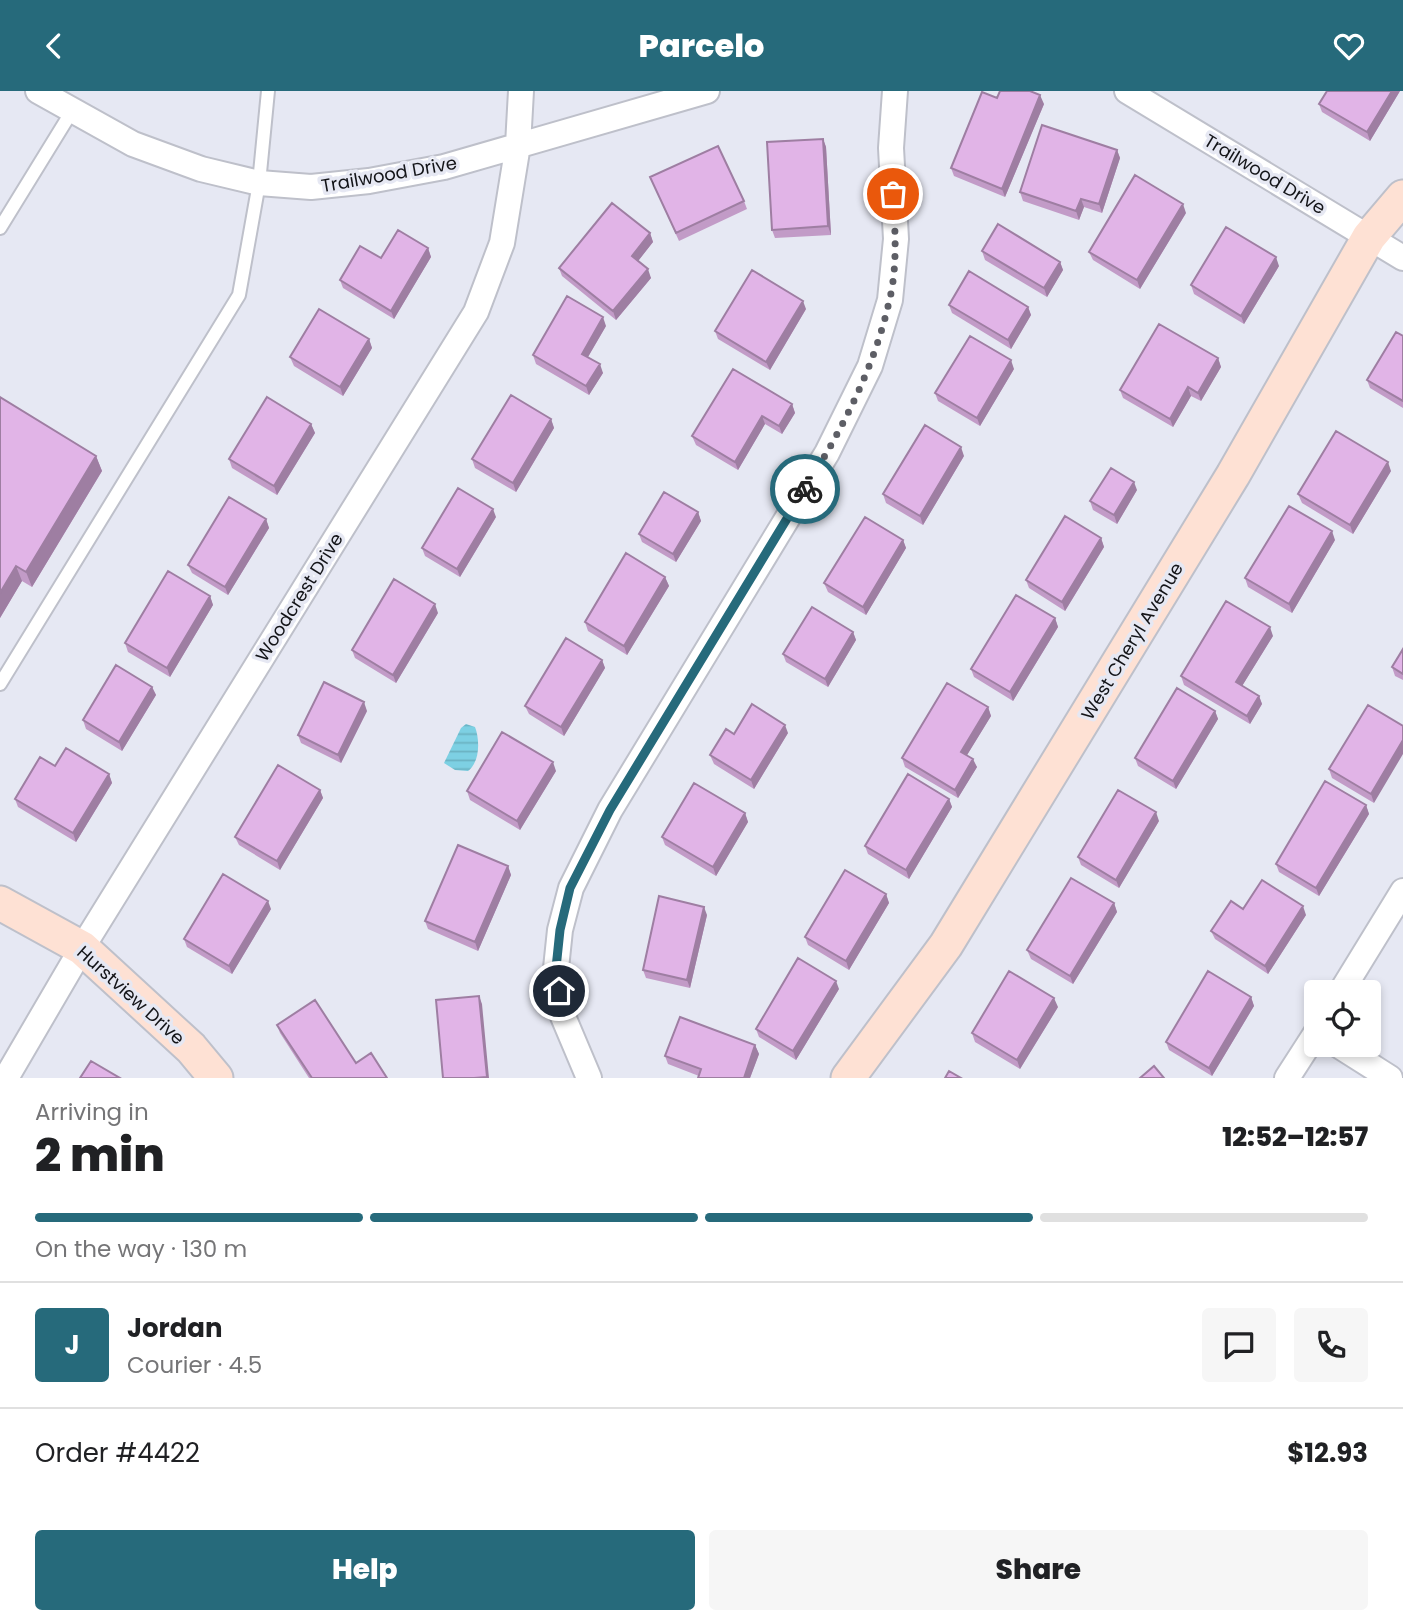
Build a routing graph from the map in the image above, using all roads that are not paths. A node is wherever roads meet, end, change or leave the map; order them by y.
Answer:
1 (38, 91) edge
2 (268, 91) edge
3 (521, 91) edge
4 (707, 91) edge
5 (895, 91) edge
6 (1127, 91) edge
7 (72, 111) junction
8 (518, 145) junction
9 (260, 183) junction
10 (1403, 197) edge
11 (0, 228) edge
12 (1369, 237) junction
13 (1403, 258) edge
14 (0, 684) edge
15 (1403, 891) edge
16 (0, 903) edge
17 (82, 948) junction
18 (1348, 980) edge
19 (1304, 1052) edge
20 (1357, 1057) edge
21 (6, 1078) edge
22 (216, 1078) edge
23 (589, 1078) edge
24 (848, 1078) edge
25 (1287, 1078) edge
26 (1390, 1078) edge

1 - 7 street, Trailwood Drive
2 - 9 lane
3 - 8 street, Woodcrest Drive
4 - 8 street, Trailwood Drive
5 - 23 street
6 - 12 street, Trailwood Drive
7 - 9 street, Trailwood Drive
7 - 11 lane
8 - 9 street, Trailwood Drive
8 - 17 street, Woodcrest Drive
9 - 14 lane
10 - 12 street, West Cheryl Avenue
12 - 13 street, Trailwood Drive
12 - 24 street, West Cheryl Avenue
15 - 18 street
16 - 17 street, Hurstview Drive
17 - 21 street, Woodcrest Drive
17 - 22 street, Hurstview Drive
19 - 25 street
20 - 26 street

